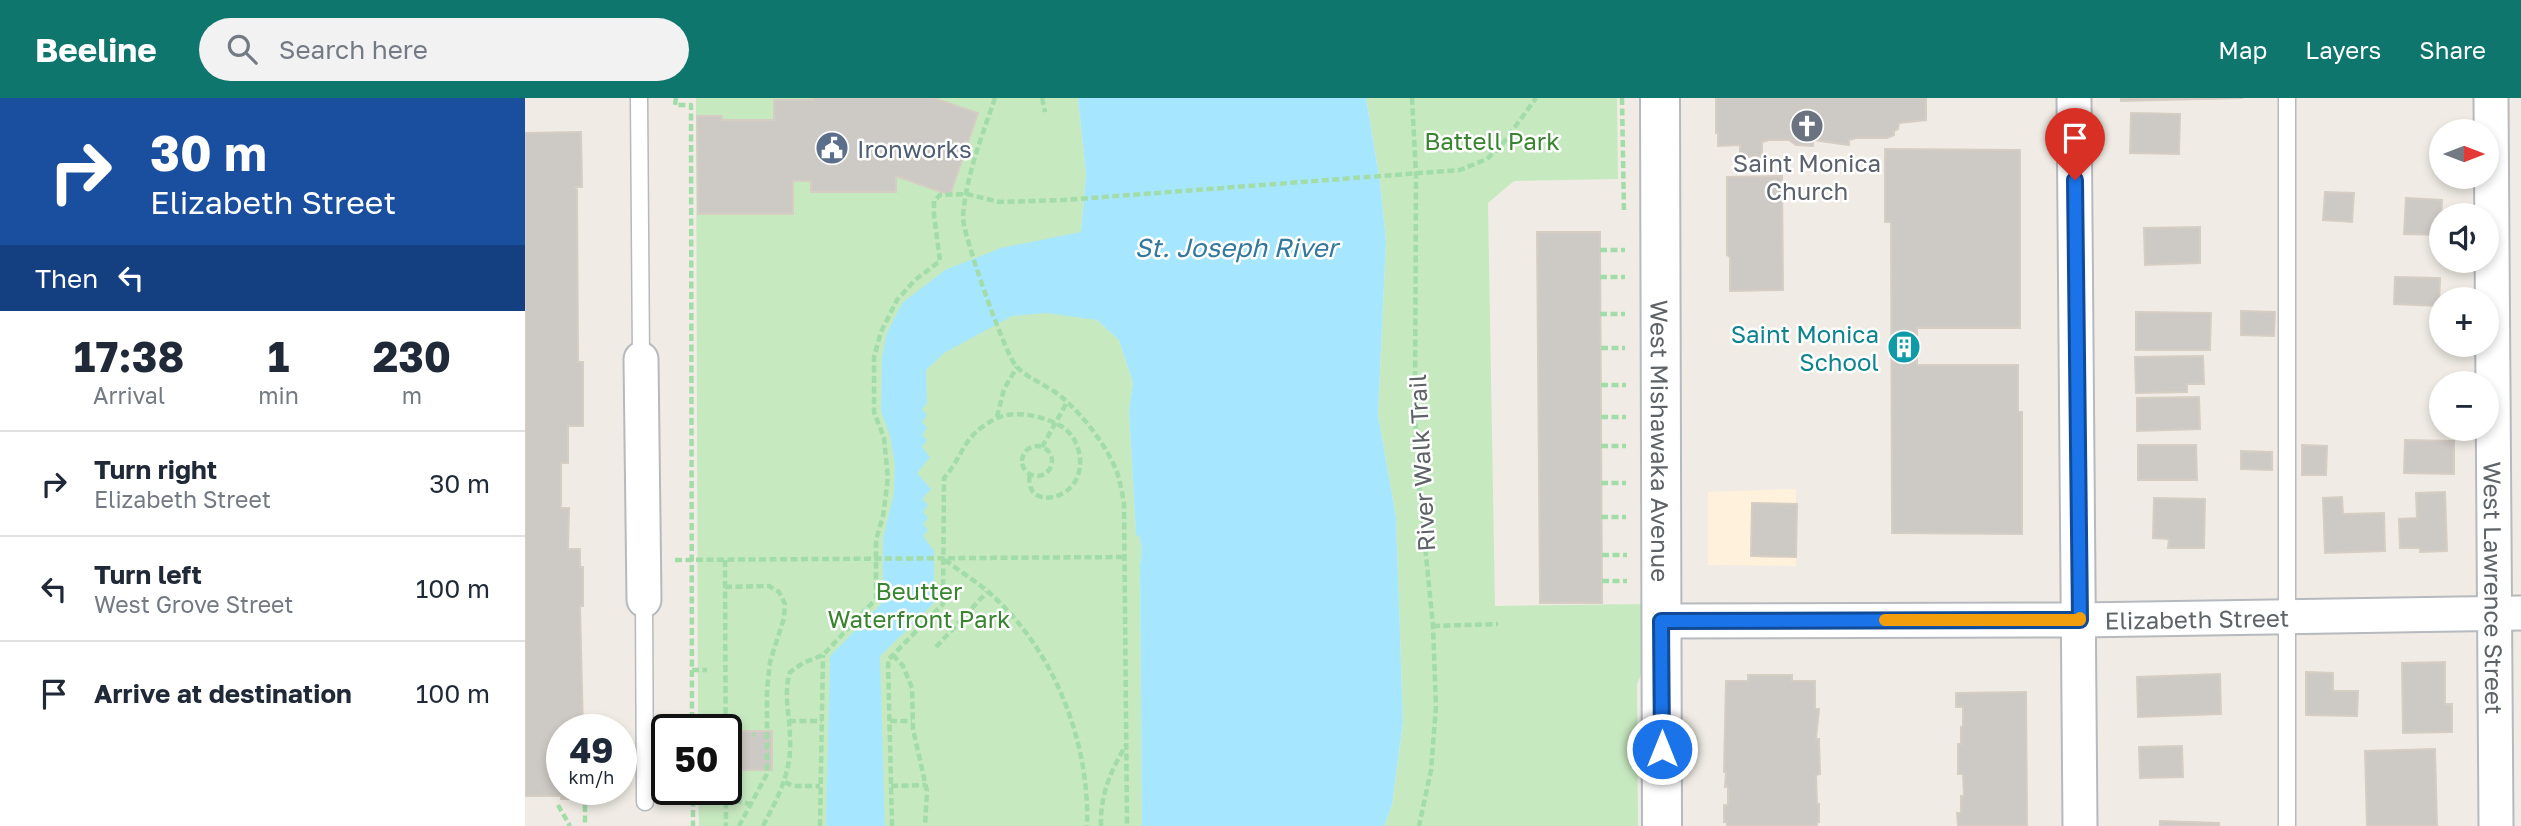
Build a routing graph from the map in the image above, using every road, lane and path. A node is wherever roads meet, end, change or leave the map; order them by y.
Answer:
1 (639, 98) edge
2 (675, 98) edge
3 (995, 98) edge
4 (1042, 98) edge
5 (1412, 98) edge
6 (1536, 98) edge
7 (1660, 98) edge
8 (2074, 98) edge
9 (2287, 98) edge
10 (2491, 98) edge
11 (1045, 112) dead end
12 (1416, 173) junction
13 (967, 194) junction
14 (1600, 250) dead end
15 (1625, 250) dead end
16 (1601, 277) dead end
17 (1625, 277) dead end
18 (1601, 314) dead end
19 (1625, 314) dead end
20 (1601, 348) dead end
21 (1625, 348) dead end
22 (641, 359) joint
23 (1017, 368) junction
24 (1601, 385) dead end
25 (1626, 386) dead end
26 (1067, 402) junction
27 (997, 417) junction
28 (1601, 417) dead end
29 (1626, 417) dead end
30 (1055, 424) junction
31 (1601, 446) dead end
32 (1626, 446) dead end
33 (1042, 447) junction
34 (1030, 473) junction
35 (1601, 483) dead end
36 (1626, 483) dead end
37 (1601, 517) dead end
38 (1626, 517) dead end
39 (1602, 555) dead end
40 (1626, 555) dead end
41 (1125, 557) junction
42 (691, 559) junction
43 (725, 559) junction
44 (877, 559) junction
45 (941, 559) junction
46 (643, 560) junction
47 (1602, 581) dead end
48 (1626, 581) dead end
49 (725, 587) junction
50 (988, 592) junction
51 (644, 600) joint
52 (2508, 613) edge
53 (2286, 617) junction
54 (2080, 620) junction
55 (1661, 621) junction
56 (1498, 624) dead end
57 (1433, 626) junction
58 (936, 647) dead end
59 (823, 654) junction
60 (893, 655) junction
61 (692, 670) junction
62 (707, 670) dead end
63 (692, 714) edge
64 (726, 714) edge
65 (789, 721) junction
66 (822, 721) junction
67 (890, 721) junction
68 (912, 721) junction
69 (1126, 745) junction
70 (785, 782) junction
71 (926, 785) junction
72 (820, 786) junction
73 (891, 786) junction
74 (645, 802) dead end
75 (742, 802) edge
76 (750, 804) junction
77 (558, 805) dead end
78 (585, 805) dead end
79 (693, 805) edge
80 (726, 805) edge
81 (1088, 819) junction
82 (1101, 819) junction
83 (570, 826) edge
84 (585, 826) edge
85 (693, 826) edge
86 (726, 826) edge
87 (739, 826) edge
88 (763, 826) edge
89 (820, 826) edge
90 (892, 826) edge
91 (925, 826) edge
92 (1087, 826) edge
93 (1101, 826) edge
94 (1127, 826) edge
95 (1419, 826) edge
96 (1662, 826) edge
97 (2080, 826) edge
98 (2287, 826) edge
99 (2496, 826) edge

1 - 22 lane
2 - 42 path
3 - 13 path
4 - 11 path
5 - 12 path, River Walk Trail
6 - 12 path
7 - 55 main road, West Mishawaka Avenue
8 - 54 street
9 - 53 lane
10 - 52 street, West Lawrence Street
12 - 13 path
12 - 57 path, River Walk Trail
13 - 23 path
13 - 44 path
14 - 15 path
16 - 17 path
18 - 19 path
20 - 21 path
22 - 46 street
23 - 26 path
23 - 27 path
24 - 25 path
26 - 30 path
26 - 41 path
27 - 30 path
27 - 45 path
28 - 29 path
30 - 33 path
30 - 34 path
31 - 32 path
33 - 34 path
33 - 34 path
35 - 36 path
37 - 38 path
39 - 40 path
41 - 45 path
41 - 69 path
42 - 43 path
42 - 46 path
42 - 61 path
43 - 44 path
43 - 49 path
44 - 45 path
44 - 59 path
45 - 50 path
45 - 60 path
46 - 51 street
47 - 48 path
49 - 64 path
49 - 76 path
50 - 58 path
50 - 81 path
51 - 74 lane
52 - 53 street, Elizabeth Street
52 - 99 street, West Lawrence Street
53 - 54 street, Elizabeth Street
53 - 98 lane
54 - 55 street, Elizabeth Street
54 - 97 street
55 - 96 main road, West Mishawaka Avenue
56 - 57 path
57 - 95 path, River Walk Trail
59 - 65 path
59 - 66 path
60 - 67 path
60 - 68 path
61 - 62 path
61 - 63 path
65 - 66 path
65 - 70 path
66 - 72 path
67 - 68 path
67 - 73 path
68 - 71 path
69 - 82 path
69 - 94 path
70 - 72 path
70 - 88 path
71 - 73 path
71 - 91 path
72 - 89 path
73 - 90 path
75 - 76 path
76 - 87 path
77 - 83 path
78 - 84 path
79 - 85 path
80 - 86 path
81 - 82 path
81 - 92 path
82 - 93 path

